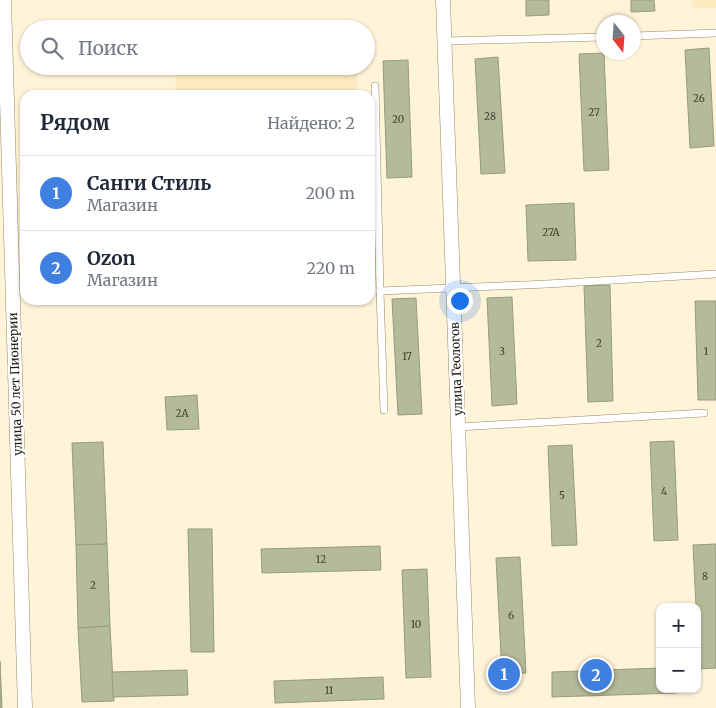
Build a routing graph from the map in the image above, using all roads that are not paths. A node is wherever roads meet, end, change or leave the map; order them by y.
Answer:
1 (4, 0) edge
2 (443, 0) edge
3 (716, 33) edge
4 (641, 36) edge
5 (596, 37) edge
6 (445, 41) junction
7 (376, 86) dead end
8 (716, 274) edge
9 (453, 288) junction
10 (380, 290) junction
11 (384, 410) dead end
12 (704, 413) dead end
13 (458, 427) junction
14 (25, 708) edge
15 (468, 708) edge

1 - 14 street, улица 50 лет Пионерии
2 - 6 street, улица Геологов
3 - 4 lane
5 - 6 lane
6 - 9 street, улица Геологов
7 - 10 lane
8 - 9 lane
9 - 10 lane
9 - 13 street, улица Геологов
10 - 11 lane
12 - 13 lane
13 - 15 street, улица Геологов

